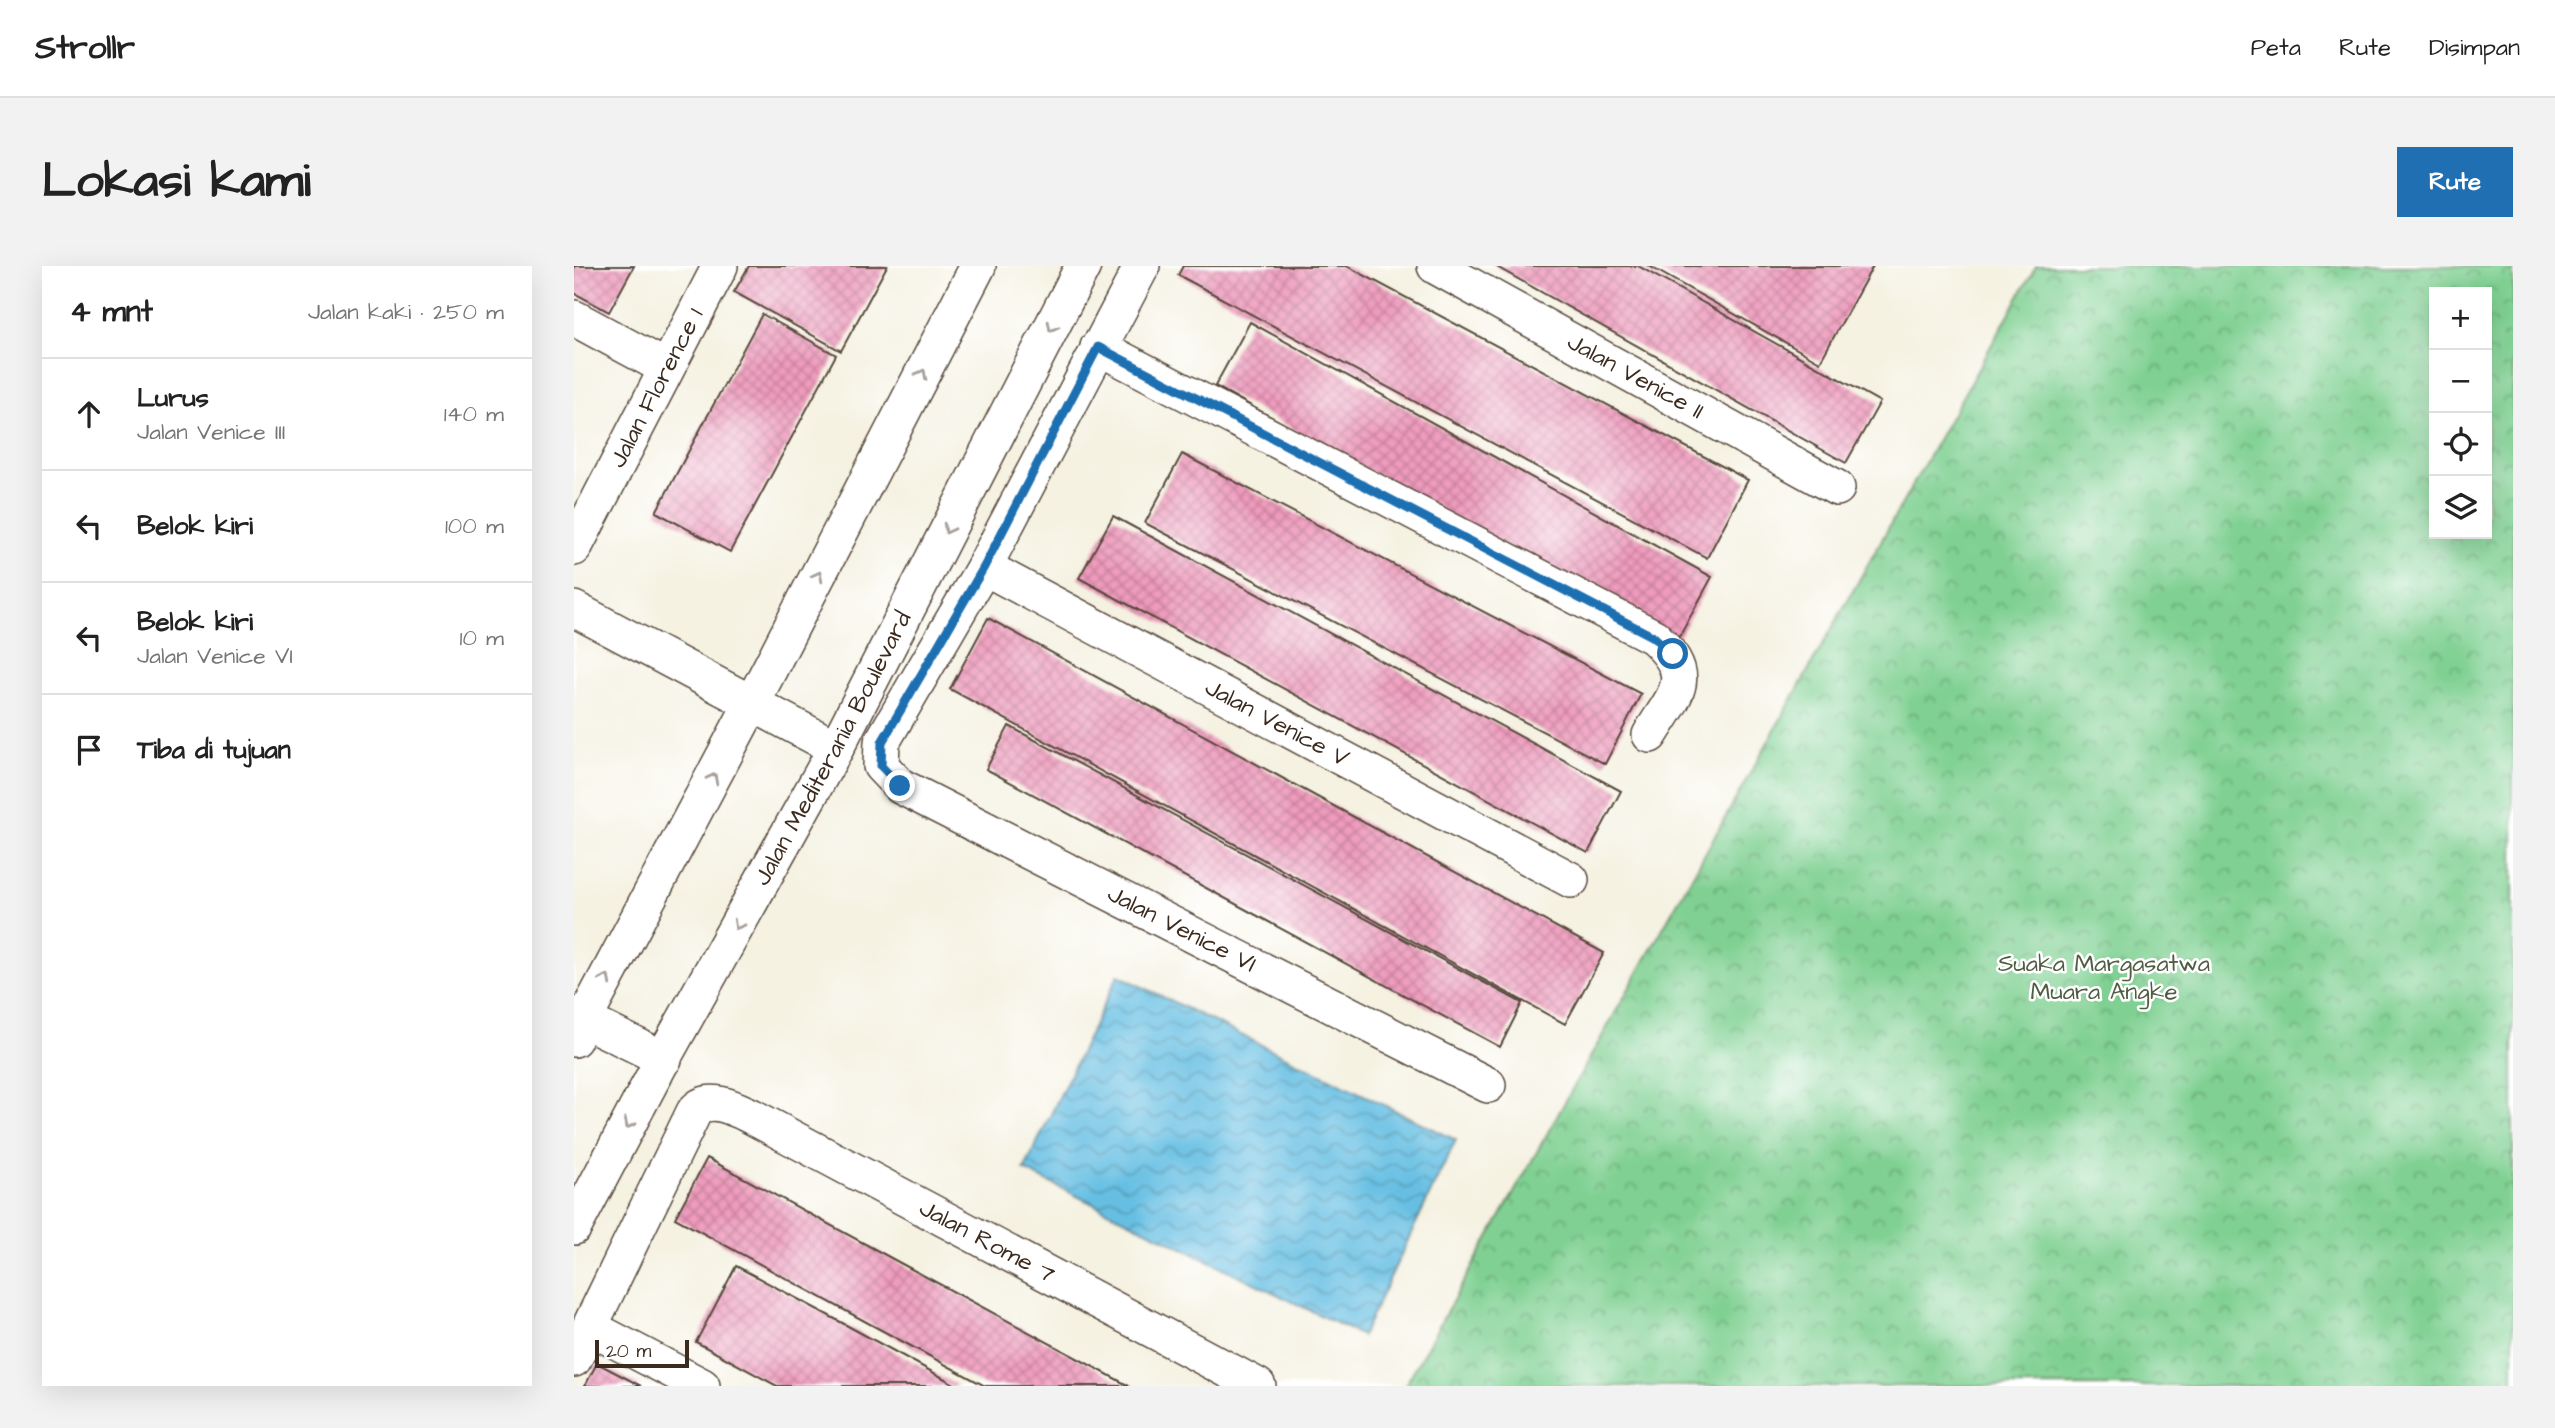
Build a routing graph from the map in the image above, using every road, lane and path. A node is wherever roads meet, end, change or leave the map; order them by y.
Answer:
1 (720, 266) edge
2 (978, 266) edge
3 (1083, 266) edge
4 (1142, 266) edge
5 (1435, 266) edge
6 (574, 318) edge
7 (1098, 347) junction
8 (666, 368) junction
9 (1837, 488) dead end
10 (574, 548) edge
11 (984, 567) junction
12 (574, 609) edge
13 (752, 703) junction
14 (1650, 735) dead end
15 (836, 748) junction
16 (1571, 880) dead end
17 (577, 1025) edge
18 (664, 1059) junction
19 (1488, 1085) dead end
20 (574, 1227) edge
21 (591, 1328) junction
22 (574, 1359) edge
23 (702, 1386) edge
24 (1258, 1386) edge

1 - 8 street, Jalan Florence 1
13 -> 2 street
3 -> 15 street, Jalan Mediterania Boulevard
4 - 7 street
5 - 9 street, Jalan Venice II
6 - 8 street
7 - 11 street
7 - 14 street
8 - 10 street, Jalan Florence 1
11 - 16 street, Jalan Venice V
11 - 19 street, Jalan Venice VI
12 - 13 street
13 - 15 street
17 -> 13 street
15 -> 18 street, Jalan Mediterania Boulevard
17 - 18 street
18 -> 20 street, Jalan Mediterania Boulevard
21 - 22 street
21 - 23 street
21 - 24 street, Jalan Rome 7

